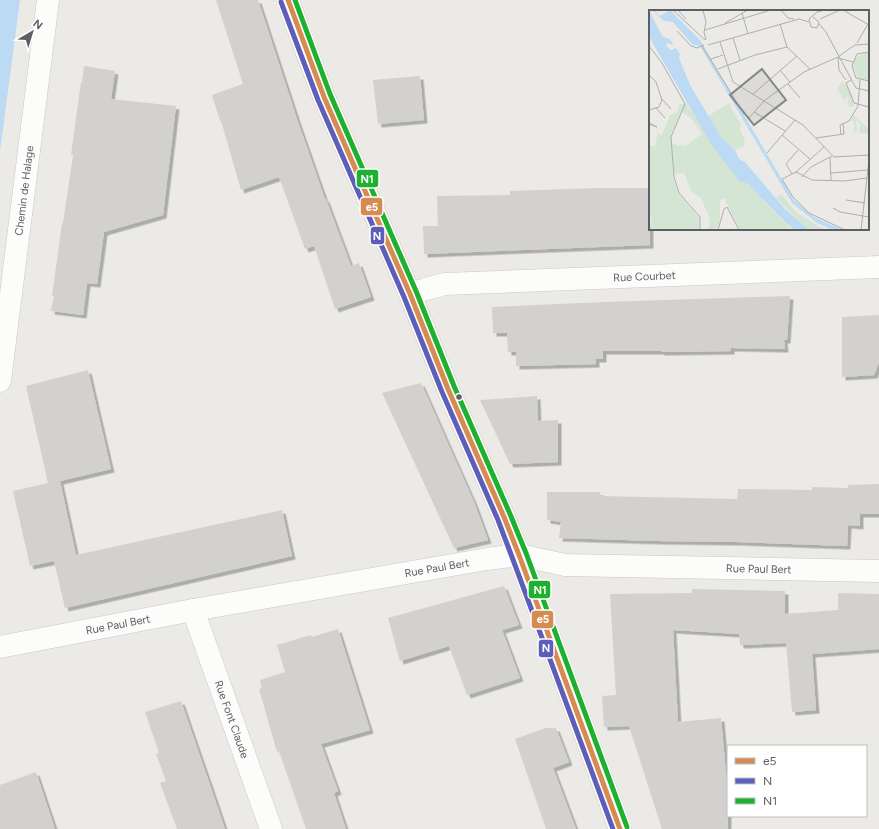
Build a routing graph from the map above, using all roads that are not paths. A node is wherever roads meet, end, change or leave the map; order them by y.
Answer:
1 (48, 0) edge
2 (288, 0) edge
3 (879, 267) edge
4 (410, 294) junction
5 (0, 381) edge
6 (519, 555) junction
7 (879, 571) edge
8 (193, 610) junction
9 (0, 647) edge
10 (271, 829) edge
11 (620, 829) edge

1 - 5 street, Chemin de Halage
2 - 4 main road
3 - 4 street, Rue Courbet
4 - 6 main road
6 - 7 street, Rue Paul Bert
6 - 8 street, Rue Paul Bert
6 - 11 main road
8 - 9 street, Rue Paul Bert
8 - 10 street, Rue Font Claude

